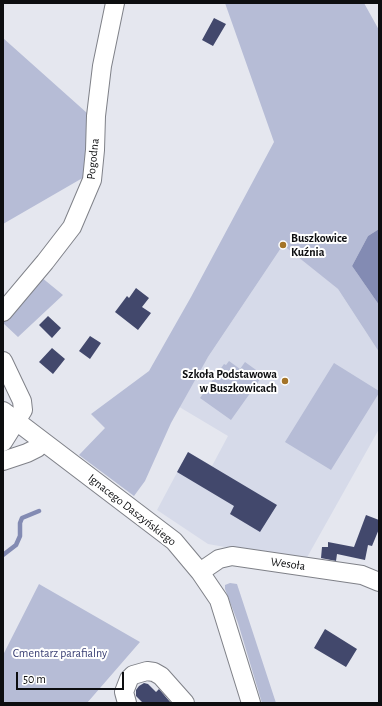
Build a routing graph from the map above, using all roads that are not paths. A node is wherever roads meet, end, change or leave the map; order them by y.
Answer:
1 (115, 3) edge
2 (3, 312) edge
3 (3, 361) edge
4 (10, 416) edge
5 (3, 442) edge
6 (42, 442) junction
7 (3, 460) edge
8 (200, 572) junction
9 (379, 582) edge
10 (127, 703) edge
11 (185, 703) edge
12 (251, 703) edge

1 - 2 street, Pogodna
3 - 4 street
4 - 5 street
4 - 6 street, Ignacego Daszyńskiego
6 - 7 street
6 - 8 street, Ignacego Daszyńskiego
8 - 9 street, Wesoła
8 - 12 street, Ignacego Daszyńskiego
10 - 11 street

